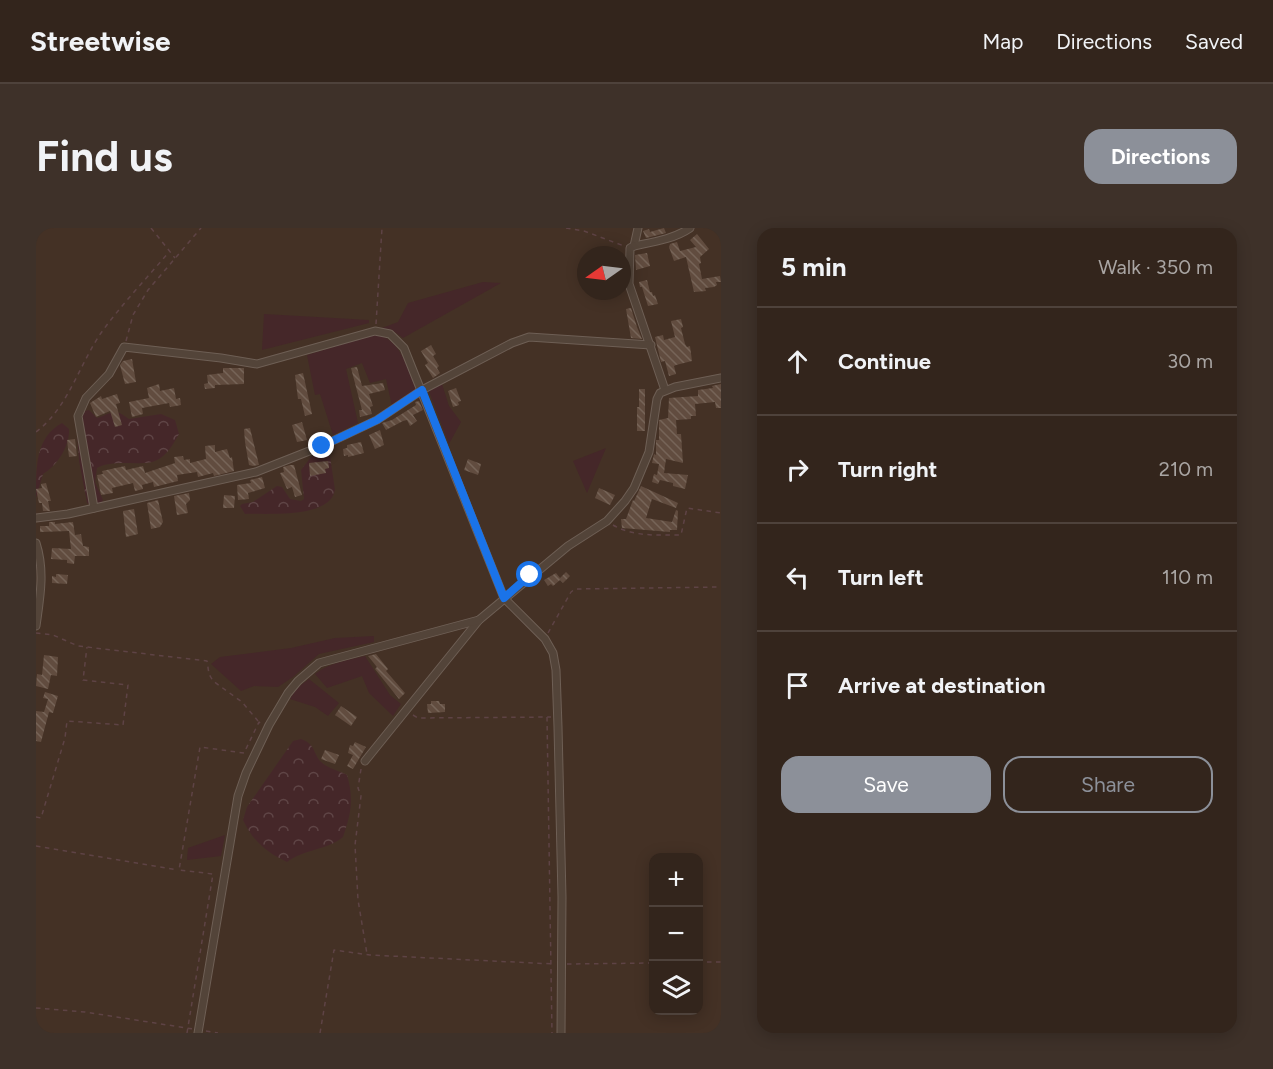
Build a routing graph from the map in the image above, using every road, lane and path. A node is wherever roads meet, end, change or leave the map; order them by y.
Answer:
1 (151, 228) edge
2 (201, 228) edge
3 (382, 228) edge
4 (566, 228) edge
5 (638, 228) edge
6 (690, 228) edge
7 (632, 247) junction
8 (169, 252) junction
9 (176, 259) junction
10 (375, 331) junction
11 (651, 345) junction
12 (124, 347) junction
13 (721, 378) edge
14 (422, 390) junction
15 (665, 390) junction
16 (36, 432) edge
17 (94, 508) junction
18 (721, 513) edge
19 (36, 518) edge
20 (607, 521) junction
21 (36, 543) edge
22 (721, 586) edge
23 (504, 598) junction
24 (479, 620) junction
25 (36, 626) edge
26 (36, 633) edge
27 (545, 639) junction
28 (87, 647) junction
29 (405, 712) junction
30 (558, 716) junction
31 (547, 717) junction
32 (259, 722) junction
33 (268, 729) junction
34 (365, 761) joint
35 (36, 817) edge
36 (36, 846) edge
37 (179, 870) junction
38 (367, 954) junction
39 (703, 962) edge
40 (721, 962) edge
41 (649, 963) edge
42 (551, 964) junction
43 (561, 964) junction
44 (36, 1008) edge
45 (188, 1028) junction
46 (198, 1031) edge
47 (187, 1033) edge
48 (218, 1033) edge
49 (320, 1033) edge
50 (552, 1033) edge
51 (561, 1033) edge

1 - 8 path
2 - 9 path
3 - 10 path
4 - 7 path
5 - 7 street
6 - 7 street
7 - 11 street
8 - 9 path
8 - 16 path
9 - 12 path
10 - 12 street
10 - 14 street
11 - 14 street
11 - 15 street
12 - 17 street
13 - 15 street
14 - 17 street
14 - 23 street
15 - 20 street
17 - 19 street
18 - 20 path
20 - 23 street
21 - 25 street
22 - 27 path
23 - 24 street
23 - 27 street
24 - 29 street
24 - 33 street
26 - 28 path
27 - 30 street
28 - 32 path
28 - 35 path
29 - 31 path
29 - 34 street
30 - 31 path
30 - 43 street
31 - 42 path
32 - 33 path
32 - 37 path
33 - 46 street
34 - 38 path
36 - 37 path
37 - 45 path
38 - 42 path
38 - 49 path
39 - 40 path
41 - 43 path
42 - 43 path
42 - 50 path
43 - 51 street
44 - 45 path
45 - 46 path
45 - 47 path
46 - 48 path

